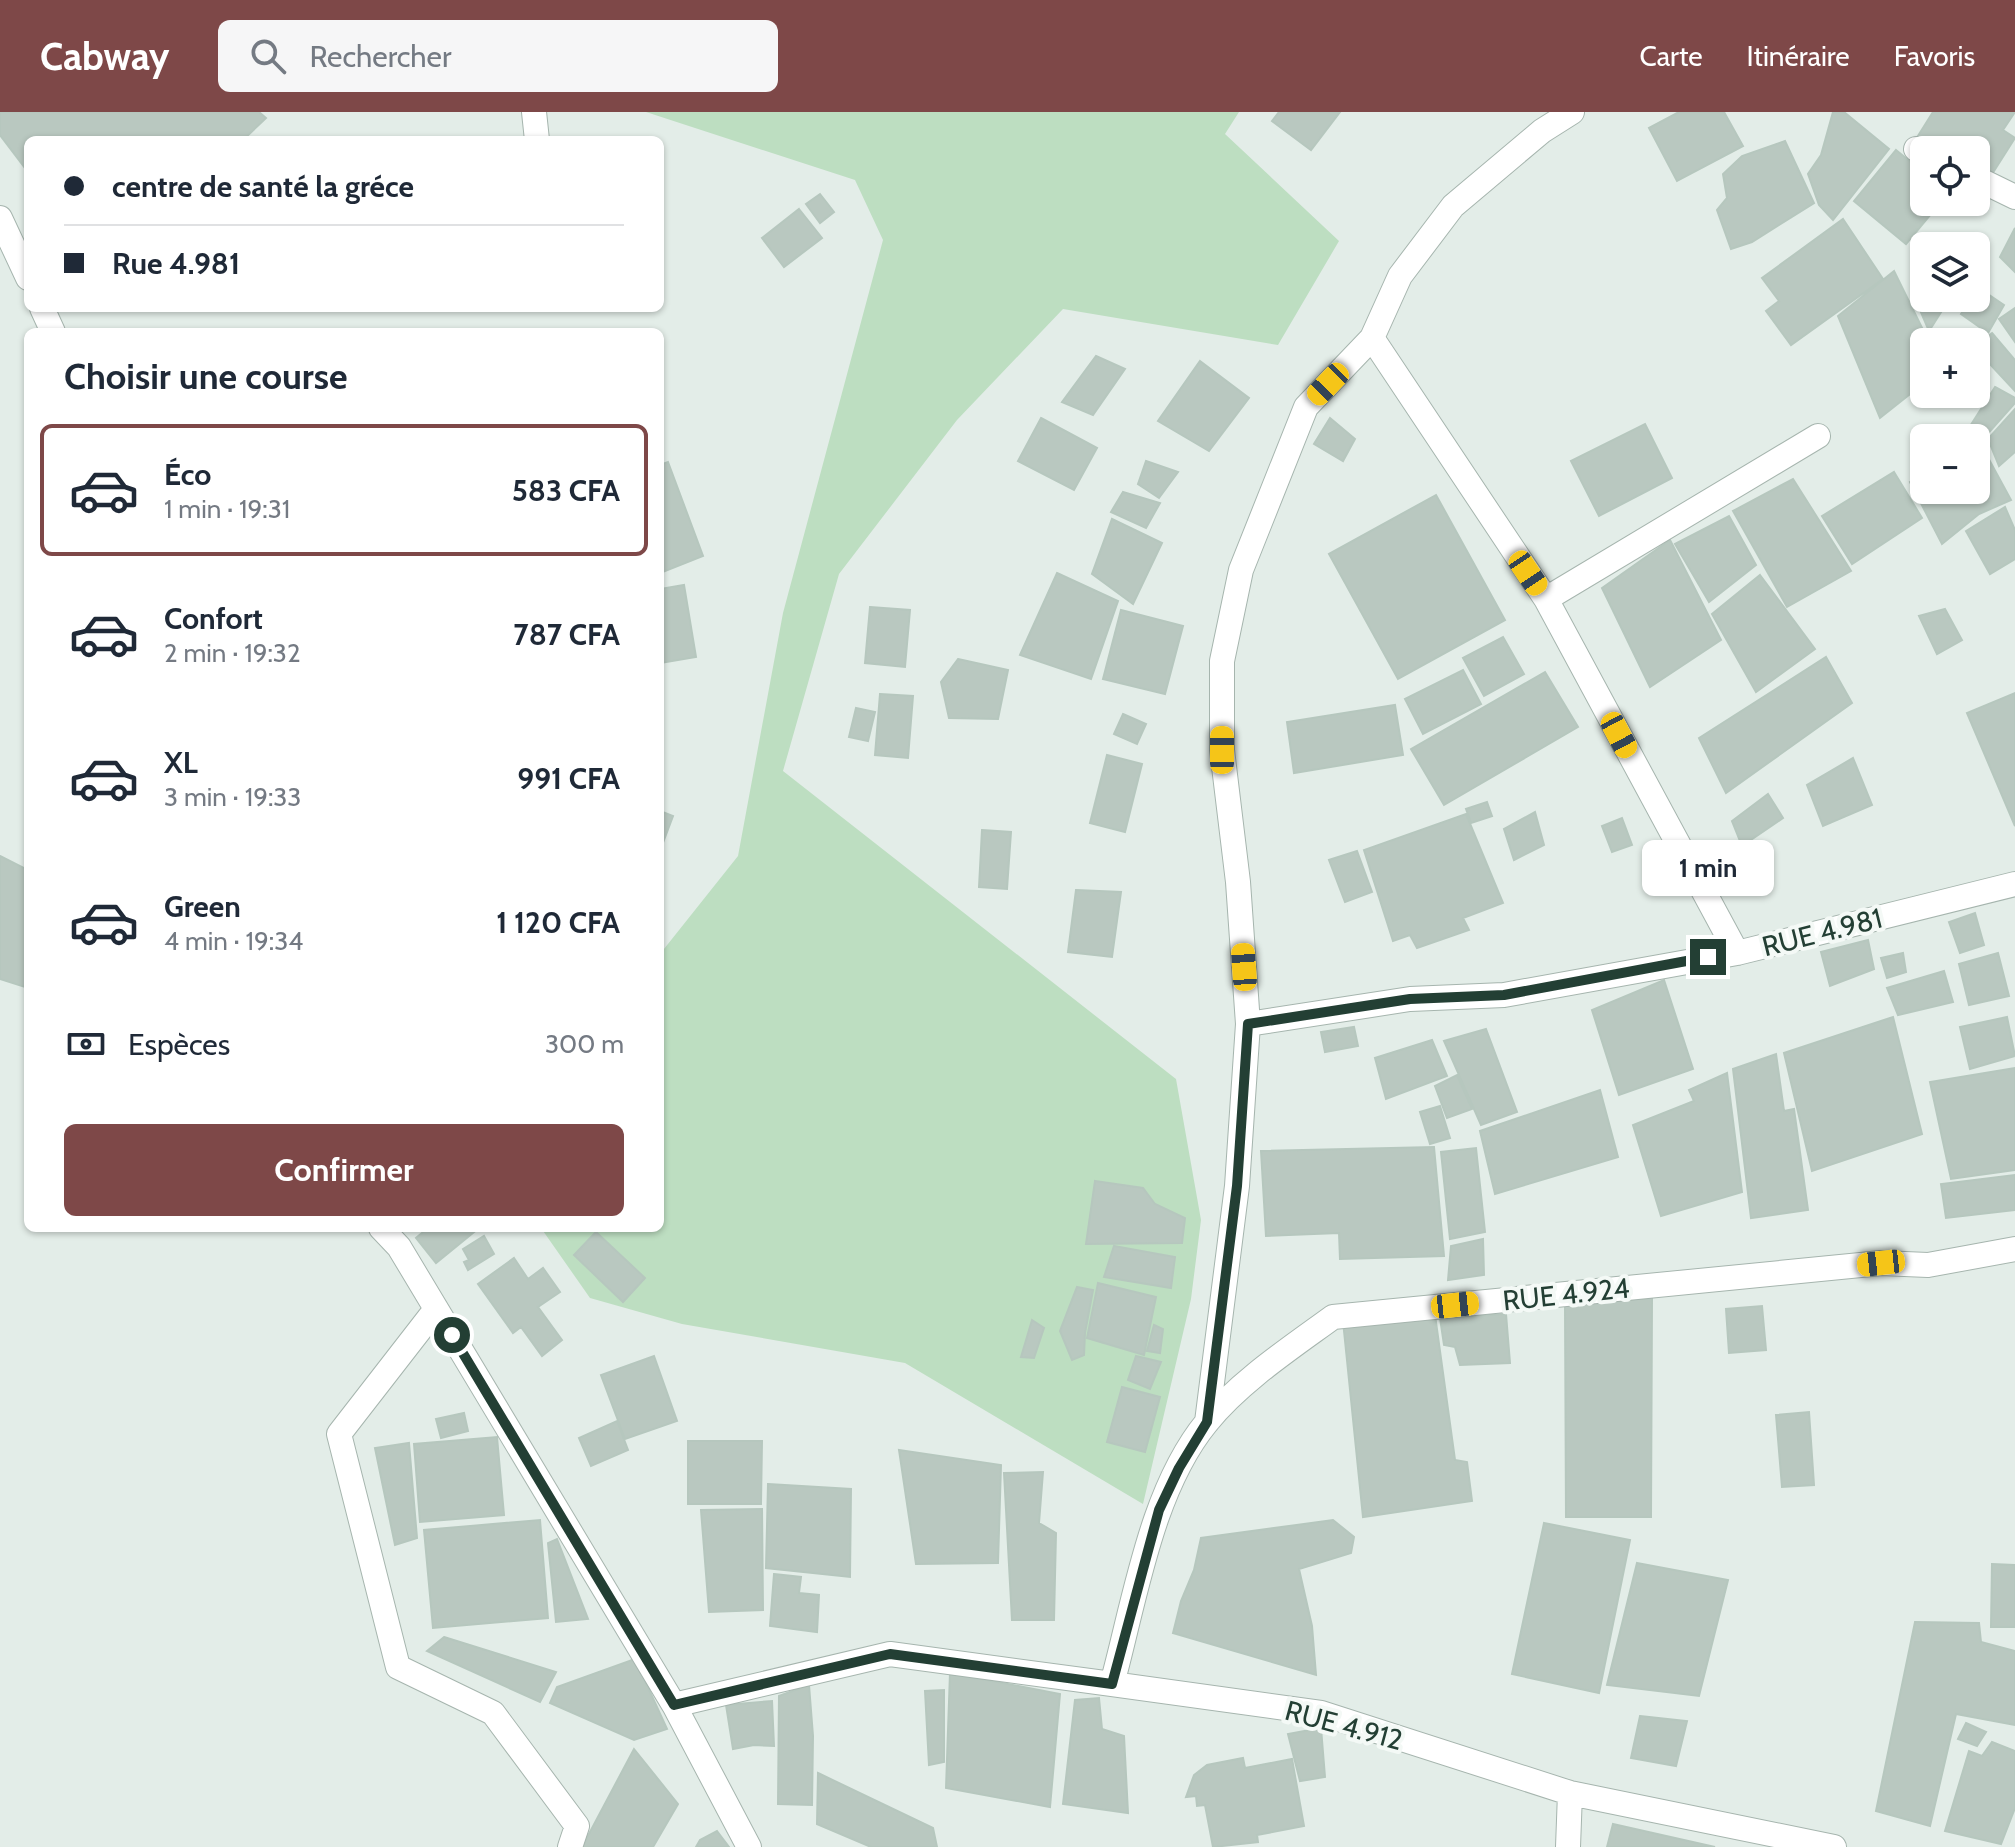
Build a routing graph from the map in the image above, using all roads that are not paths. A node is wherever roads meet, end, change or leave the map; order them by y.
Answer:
1 (534, 112) edge
2 (1572, 112) edge
3 (537, 136) edge
4 (1990, 185) edge
5 (2015, 197) edge
6 (0, 218) edge
7 (24, 269) edge
8 (1372, 338) junction
9 (1818, 436) dead end
10 (1546, 599) junction
11 (2015, 884) edge
12 (1737, 953) junction
13 (1248, 1024) junction
14 (385, 1232) edge
15 (2015, 1249) edge
16 (436, 1309) junction
17 (1207, 1422) junction
18 (1112, 1684) junction
19 (674, 1705) junction
20 (1570, 1793) junction
21 (570, 1847) edge
22 (749, 1847) edge
23 (1568, 1847) edge
24 (1834, 1847) edge

1 - 3 street
2 - 8 street
4 - 5 street
6 - 7 street
8 - 10 street
8 - 13 street
9 - 10 street
10 - 12 street
11 - 12 street, RUE 4.981
12 - 13 street, RUE 4.981
13 - 17 street
14 - 16 street
15 - 17 street, RUE 4.924
16 - 19 street
16 - 21 street
17 - 18 street, RUE 4.924
18 - 19 street
18 - 20 street, RUE 4.912
19 - 22 street
20 - 23 street
20 - 24 street, RUE 4.912

